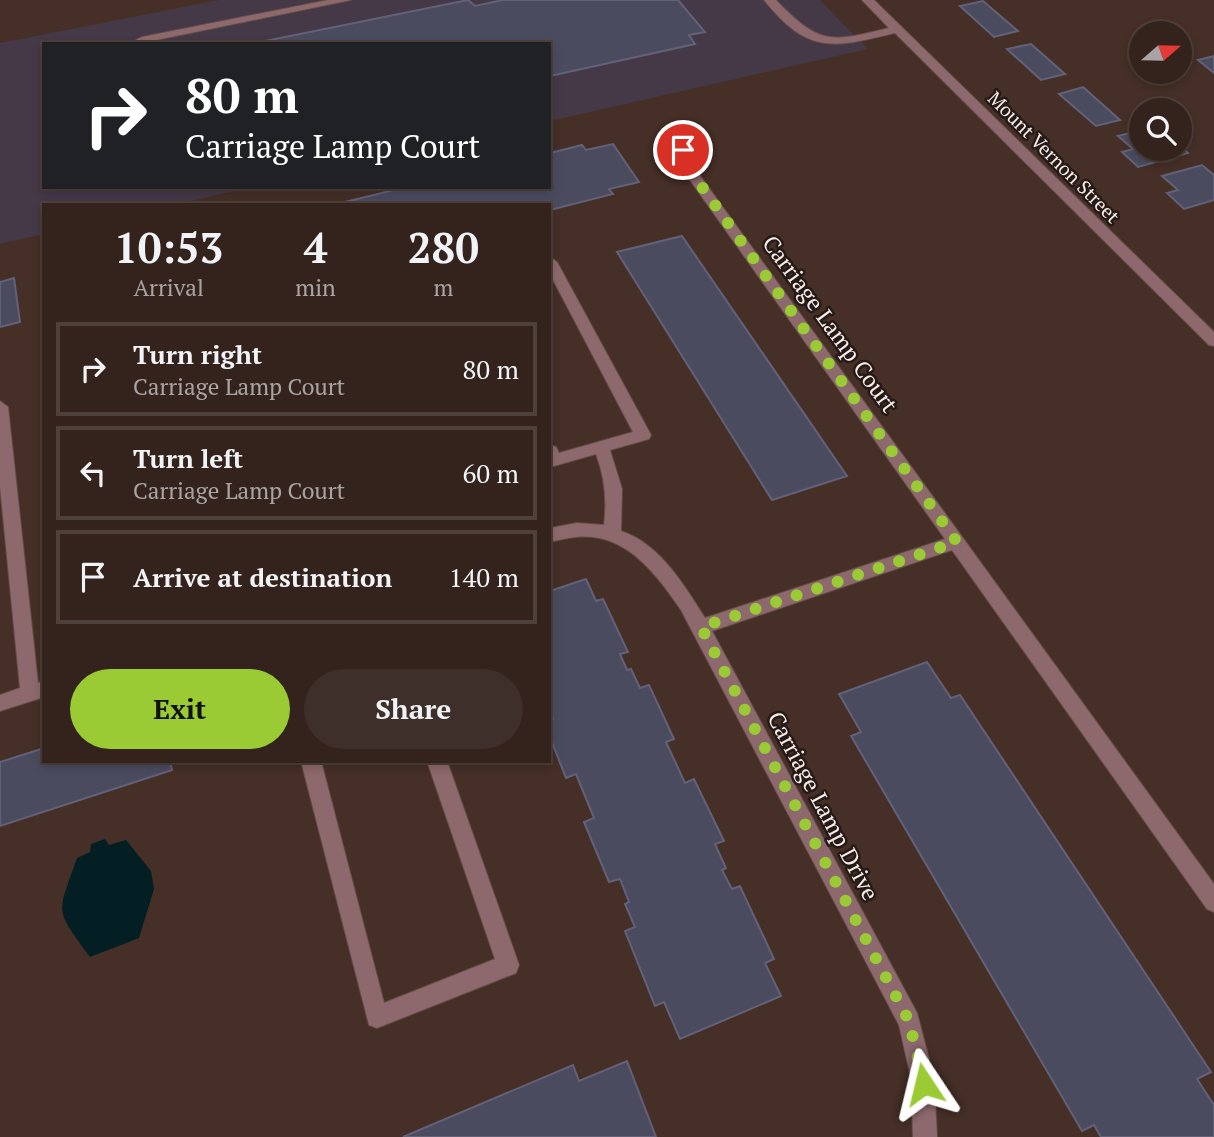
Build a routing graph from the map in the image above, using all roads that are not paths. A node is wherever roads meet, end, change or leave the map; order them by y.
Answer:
1 (345, 0) edge
2 (770, 0) edge
3 (868, 0) edge
4 (898, 30) junction
5 (142, 40) dead end
6 (675, 127) dead end
7 (551, 264) edge
8 (1214, 341) edge
9 (0, 407) edge
10 (601, 447) junction
11 (551, 453) edge
12 (3, 473) edge
13 (612, 533) junction
14 (551, 535) edge
15 (957, 542) junction
16 (701, 627) junction
17 (37, 691) edge
18 (0, 703) edge
19 (312, 763) edge
20 (438, 763) edge
21 (1214, 902) edge
22 (925, 1137) edge

1 - 5 street
2 - 4 street
3 - 4 street, Mount Vernon Street
4 - 8 street, Mount Vernon Street
6 - 15 street, Carriage Lamp Court
7 - 10 street
9 - 12 street
10 - 11 street
10 - 13 street
12 - 17 street
13 - 14 street
13 - 16 street, Carriage Lamp Drive
15 - 16 street
15 - 21 street, Carriage Lamp Court
16 - 22 street, Carriage Lamp Drive
17 - 18 street
19 - 20 street

